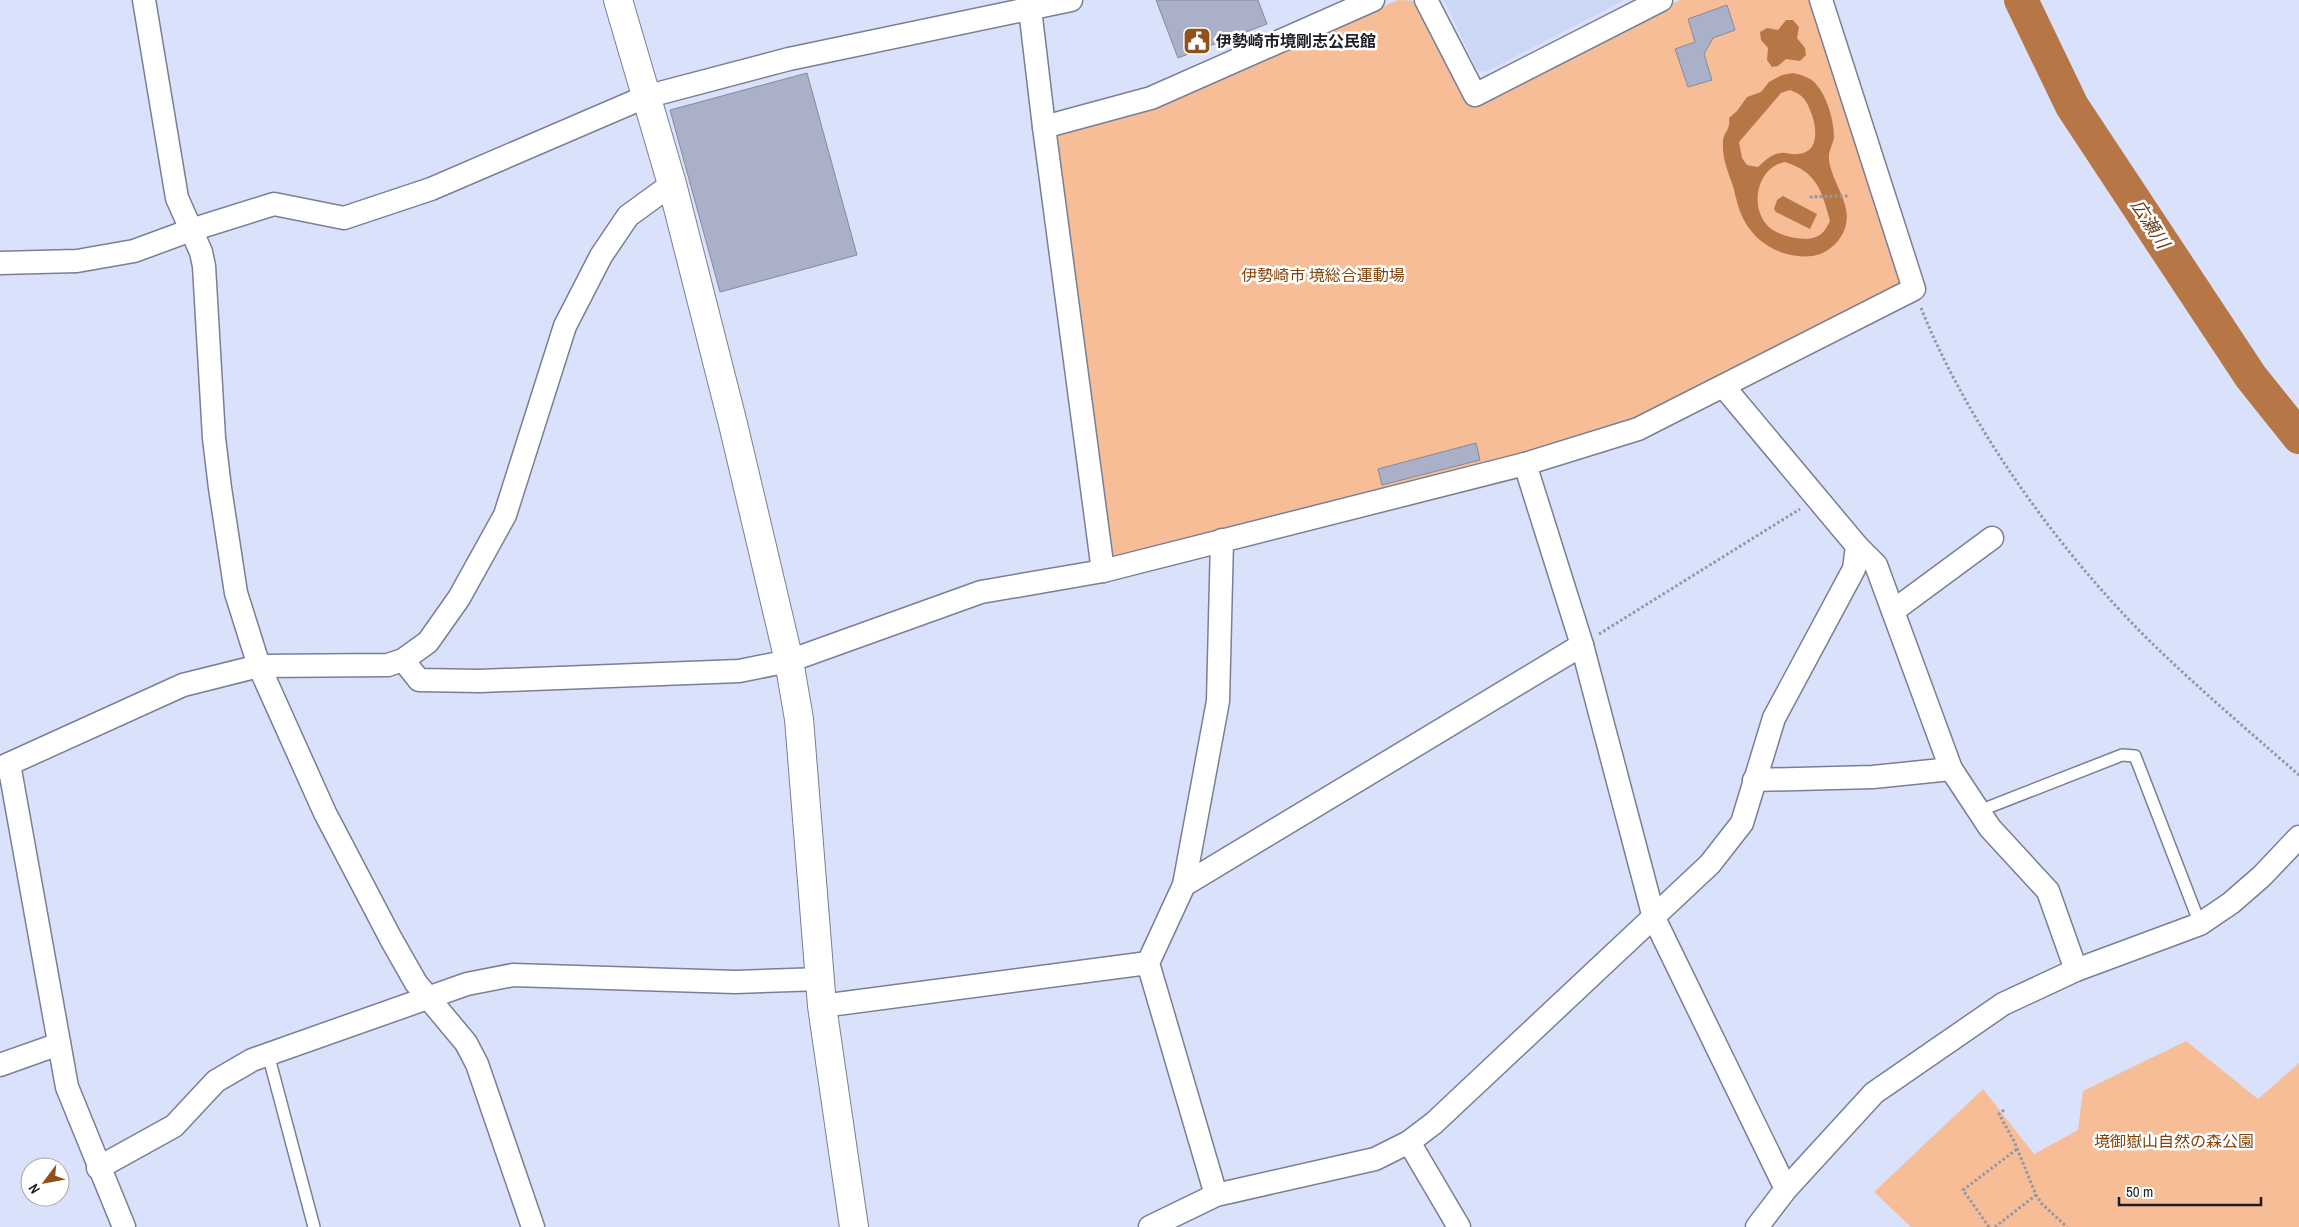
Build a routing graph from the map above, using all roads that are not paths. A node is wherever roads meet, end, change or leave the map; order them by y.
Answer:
1 (144, 0) edge
2 (618, 0) edge
3 (1071, 0) edge
4 (1426, 0) edge
5 (1661, 0) edge
6 (1820, 0) edge
7 (1360, 2) edge
8 (1030, 9) junction
9 (645, 97) junction
10 (1044, 127) junction
11 (672, 184) junction
12 (191, 230) junction
13 (0, 263) edge
14 (1724, 387) junction
15 (1525, 464) junction
16 (1992, 538) dead end
17 (1222, 540) junction
18 (1857, 546) junction
19 (1103, 571) junction
20 (1893, 611) junction
21 (1582, 645) junction
22 (403, 660) junction
23 (789, 661) junction
24 (259, 666) junction
25 (5, 766) edge
26 (1951, 769) junction
27 (1754, 780) junction
28 (1979, 811) junction
29 (2299, 837) edge
30 (1184, 885) junction
31 (1654, 918) junction
32 (2200, 924) junction
33 (1148, 963) junction
34 (2076, 970) junction
35 (821, 979) junction
36 (428, 998) junction
37 (822, 1006) junction
38 (59, 1044) junction
39 (268, 1054) junction
40 (0, 1064) edge
41 (1409, 1142) junction
42 (98, 1168) junction
43 (1786, 1189) junction
44 (1216, 1195) junction
45 (124, 1227) edge
46 (314, 1227) edge
47 (533, 1227) edge
48 (854, 1227) edge
49 (1150, 1227) edge
50 (1459, 1227) edge
51 (1757, 1227) edge

1 - 12 street
2 - 9 street
3 - 8 street
4 - 5 street
6 - 14 street
7 - 10 street
8 - 9 street
8 - 10 street
9 - 11 street
9 - 12 street
10 - 19 street
11 - 22 street
11 - 23 street
12 - 13 street
12 - 24 street
14 - 15 street
14 - 18 street
15 - 17 street
15 - 21 street
16 - 20 street
17 - 19 street
17 - 30 street
18 - 20 street
18 - 27 street
19 - 23 street
20 - 26 street
21 - 30 street
21 - 31 street
22 - 23 street
22 - 24 street
23 - 35 street
24 - 25 street
24 - 36 street
25 - 38 street
26 - 27 street
26 - 28 street
27 - 31 street
28 - 32 lane
28 - 34 street
29 - 32 street
30 - 33 street
31 - 41 street
31 - 43 street
32 - 34 street
33 - 37 street
33 - 44 street
34 - 43 street
35 - 36 street
35 - 37 street
36 - 39 street
36 - 47 street
37 - 48 street
38 - 40 street
38 - 42 street
39 - 42 street
39 - 46 lane
41 - 44 street
41 - 50 street
42 - 45 street
43 - 51 street
44 - 49 street

